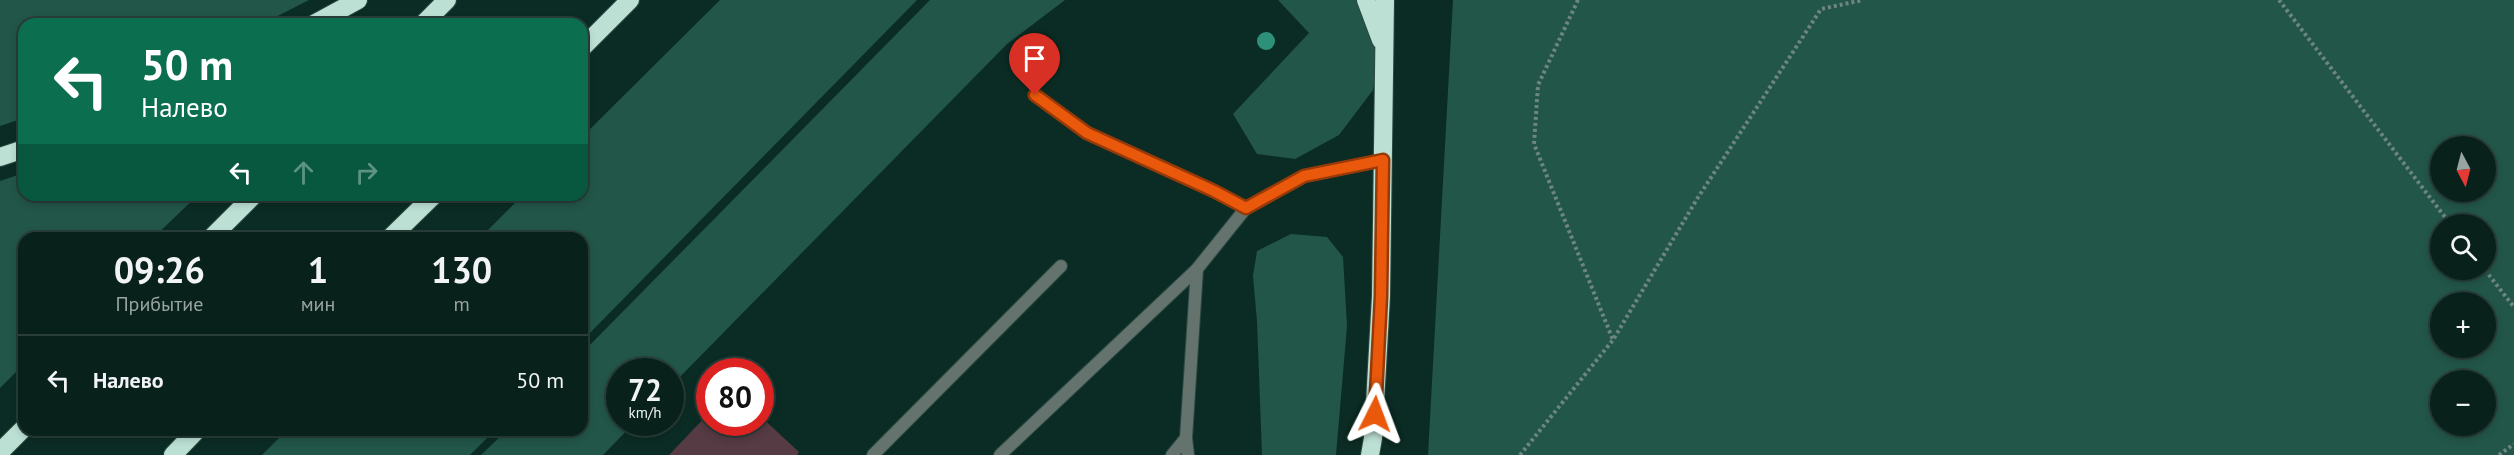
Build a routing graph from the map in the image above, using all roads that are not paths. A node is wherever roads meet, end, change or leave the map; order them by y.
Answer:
1 (358, 0) edge
2 (447, 0) edge
3 (630, 0) edge
4 (1366, 0) edge
5 (1385, 0) edge
6 (325, 18) edge
7 (429, 18) edge
8 (588, 42) edge
9 (1385, 50) junction
10 (1035, 95) dead end
11 (18, 151) edge
12 (0, 157) edge
13 (1383, 160) junction
14 (248, 201) edge
15 (428, 201) edge
16 (1246, 208) junction
17 (217, 232) edge
18 (396, 232) edge
19 (1061, 266) dead end
20 (1197, 269) junction
21 (18, 434) edge
22 (191, 436) edge
23 (1186, 438) junction
24 (0, 452) edge
25 (173, 455) edge
26 (873, 455) edge
27 (1000, 455) edge
28 (1172, 455) edge
29 (1186, 455) edge
30 (1370, 455) edge

1 - 6 highway
2 - 7 highway
3 - 8 highway
4 - 9 highway
5 - 9 highway
9 - 13 highway
10 - 16 lane
11 - 12 highway
13 - 16 lane
13 - 30 highway
14 - 17 highway
15 - 18 highway
16 - 20 lane
19 - 26 lane
20 - 23 lane
20 - 27 lane
21 - 24 highway
22 - 25 highway
23 - 28 lane
23 - 29 lane

